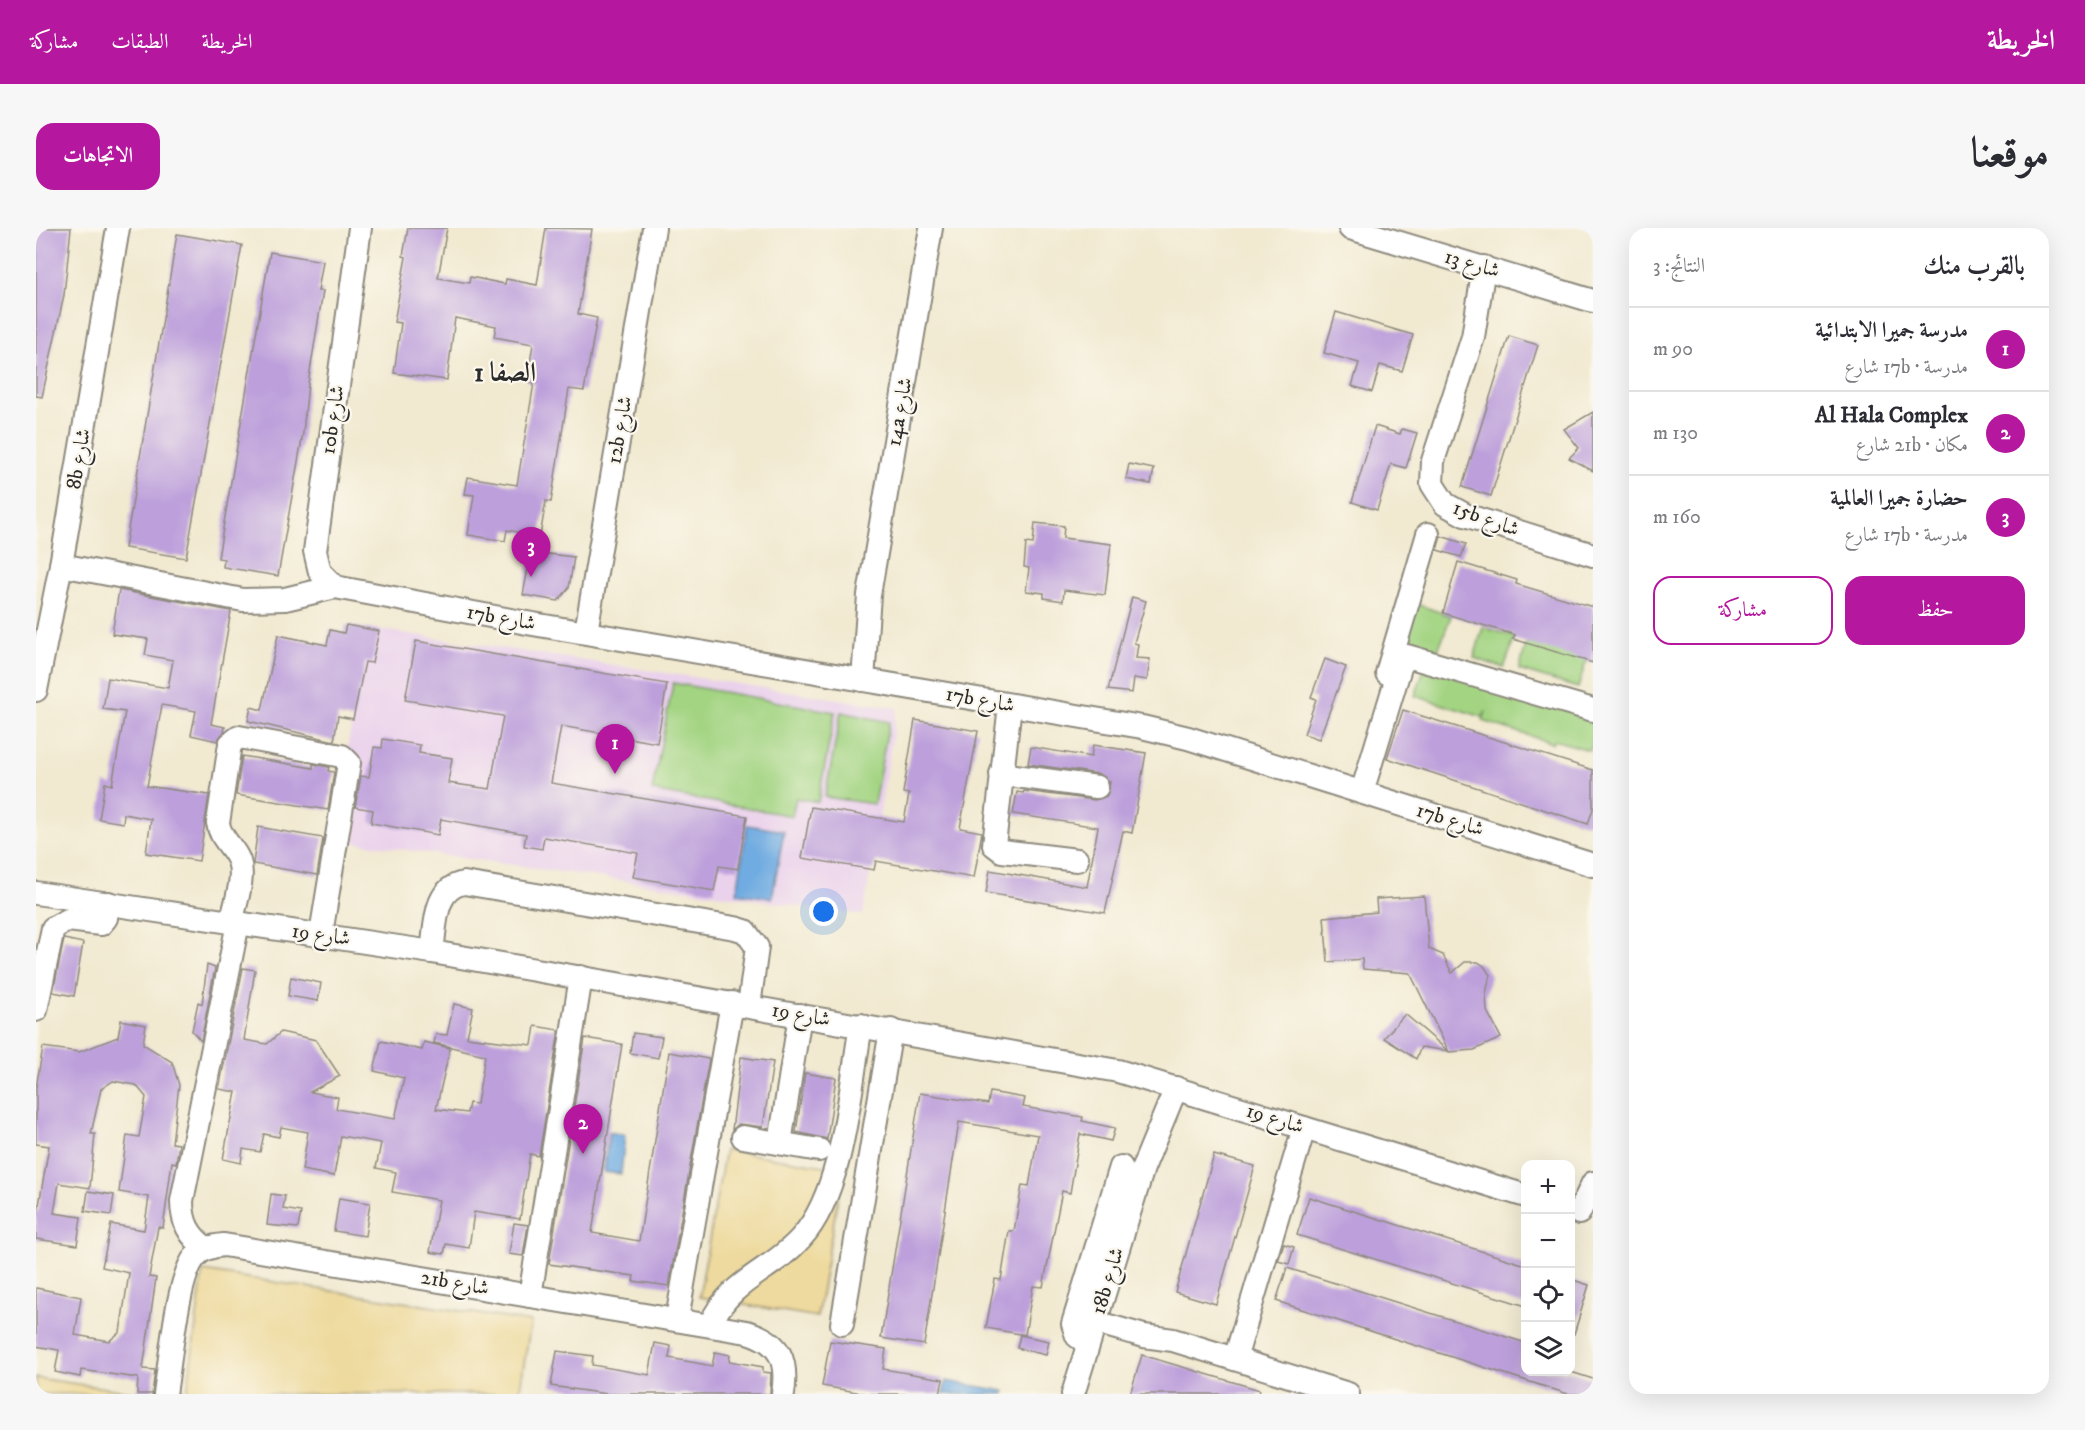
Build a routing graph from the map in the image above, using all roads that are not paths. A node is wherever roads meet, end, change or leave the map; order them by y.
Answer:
1 (118, 228) edge
2 (360, 228) edge
3 (654, 228) edge
4 (931, 228) edge
5 (1350, 228) edge
6 (1492, 269) junction
7 (1593, 301) edge
8 (1428, 534) dead end
9 (1593, 555) edge
10 (61, 565) junction
11 (344, 590) junction
12 (586, 632) junction
13 (42, 639) edge
14 (854, 678) junction
15 (37, 682) edge
16 (1010, 705) junction
17 (1593, 710) edge
18 (1001, 774) junction
19 (1097, 787) dead end
20 (1357, 791) junction
21 (1077, 861) dead end
22 (1593, 865) edge
23 (36, 887) edge
24 (36, 893) edge
25 (62, 896) junction
26 (108, 903) junction
27 (235, 923) junction
28 (321, 934) junction
29 (432, 952) junction
30 (581, 977) junction
31 (741, 1005) junction
32 (36, 1010) edge
33 (800, 1015) junction
34 (861, 1025) junction
35 (891, 1030) junction
36 (1167, 1085) junction
37 (1304, 1128) junction
38 (743, 1137) dead end
39 (780, 1143) junction
40 (819, 1150) dead end
41 (1132, 1167) junction
42 (1593, 1183) edge
43 (1521, 1194) edge
44 (1581, 1213) edge
45 (206, 1248) junction
46 (531, 1296) junction
47 (1098, 1313) junction
48 (677, 1319) junction
49 (842, 1324) dead end
50 (710, 1325) junction
51 (1088, 1344) junction
52 (1235, 1359) junction
53 (1313, 1389) edge
54 (165, 1394) edge
55 (783, 1394) edge
56 (1073, 1394) edge
57 (1348, 1394) edge

1 - 10 street, 8b شارع
2 - 11 street, 10b شارع
3 - 12 street, 12b شارع
4 - 14 street, 14a شارع
5 - 6 street, شارع 13
6 - 7 street, شارع 13
6 - 9 street, 15b شارع
8 - 20 street
10 - 11 street
10 - 13 street, 8b شارع
11 - 12 street, 17b شارع
12 - 14 street, 17b شارع
13 - 15 street, 8b شارع
14 - 16 street, 17b شارع
16 - 18 street
16 - 20 street, 17b شارع
17 - 20 street
18 - 19 street
18 - 21 street
20 - 22 street, 17b شارع
23 - 25 street, شارع 19
24 - 25 street, شارع 19
25 - 26 street, شارع 19
26 - 27 street, شارع 19
26 - 32 street
27 - 28 street, شارع 19
27 - 28 street
27 - 45 street
28 - 29 street, شارع 19
29 - 30 street, شارع 19
29 - 31 street
30 - 31 street, شارع 19
30 - 46 street
31 - 33 street, شارع 19
31 - 48 street
33 - 34 street, شارع 19
33 - 39 street
34 - 35 street, شارع 19
34 - 50 street
35 - 36 street, شارع 19
35 - 49 street
36 - 37 street, شارع 19
36 - 41 street, 18b شارع
37 - 43 street, شارع 19
37 - 52 street
38 - 39 street
39 - 40 street
41 - 47 street, 18b شارع
41 - 51 street
42 - 44 street
45 - 46 street, 21b شارع
45 - 54 street
46 - 48 street, 21b شارع
47 - 51 street, 18b شارع
47 - 52 street
48 - 50 street, 21b شارع
50 - 55 street, 21b شارع
51 - 56 street, 18b شارع
52 - 53 street
53 - 57 street

